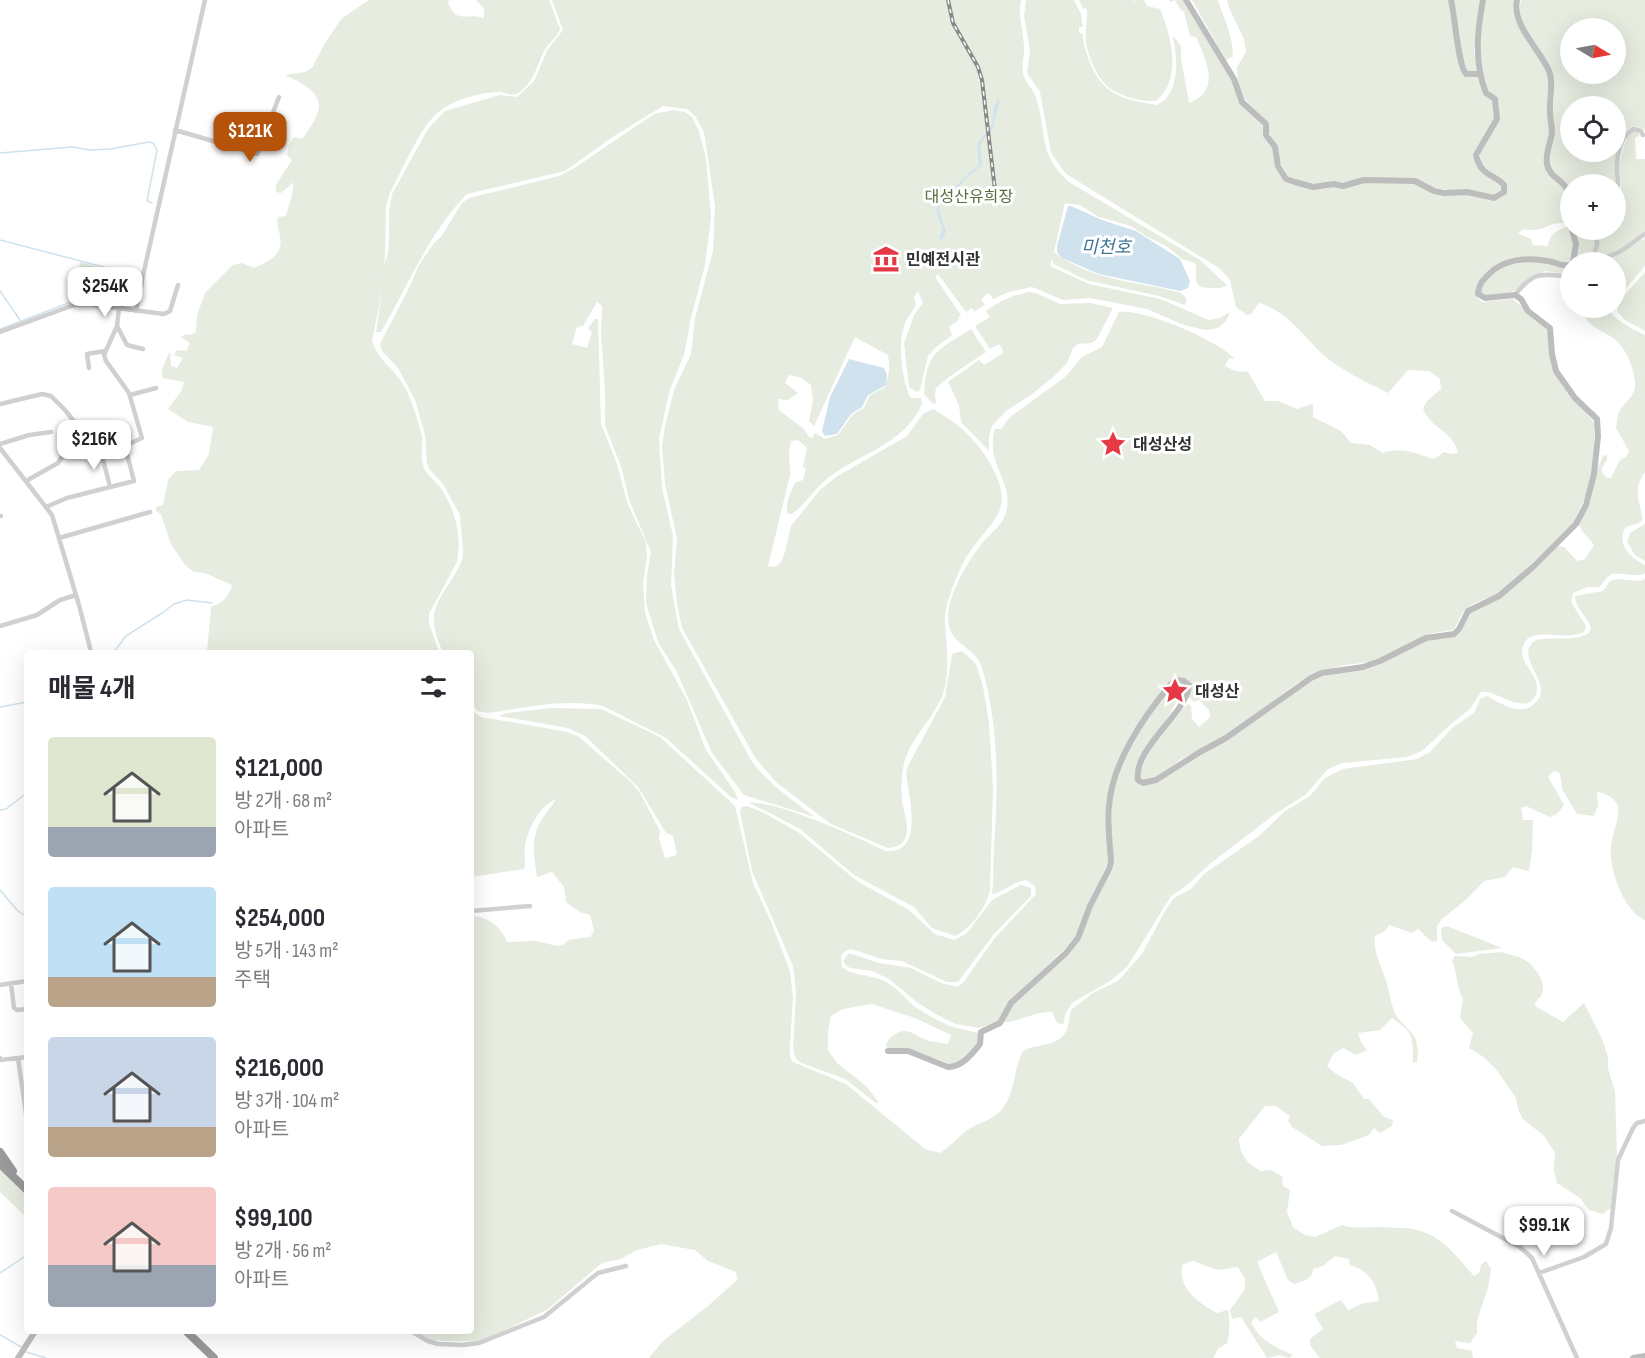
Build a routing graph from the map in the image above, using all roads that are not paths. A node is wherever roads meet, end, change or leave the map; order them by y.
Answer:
1 (205, 0) edge
2 (1186, 0) edge
3 (1450, 0) edge
4 (1483, 0) edge
5 (1517, 0) edge
6 (1480, 74) junction
7 (279, 97) dead end
8 (175, 130) junction
9 (1643, 135) dead end
10 (1618, 174) edge
11 (1560, 181) edge
12 (1645, 234) edge
13 (1618, 252) edge
14 (1560, 265) edge
15 (1560, 276) edge
16 (142, 280) junction
17 (177, 285) dead end
18 (1515, 295) junction
19 (119, 308) junction
20 (136, 311) junction
21 (117, 326) junction
22 (0, 332) edge
23 (143, 349) dead end
24 (105, 351) junction
25 (89, 368) dead end
26 (156, 388) dead end
27 (130, 395) junction
28 (0, 404) edge
29 (51, 432) dead end
30 (83, 433) junction
31 (0, 444) edge
32 (126, 446) junction
33 (0, 448) edge
34 (101, 451) junction
35 (26, 481) junction
36 (110, 487) junction
37 (46, 507) junction
38 (150, 512) dead end
39 (59, 538) junction
40 (76, 595) junction
41 (0, 626) edge
42 (90, 650) edge
43 (530, 906) dead end
44 (474, 911) edge
45 (24, 981) edge
46 (11, 983) junction
47 (0, 985) edge
48 (24, 1009) edge
49 (888, 1051) dead end
50 (24, 1057) edge
51 (0, 1058) edge
52 (18, 1058) junction
53 (24, 1100) edge
54 (1645, 1121) edge
55 (0, 1152) edge
56 (0, 1159) edge
57 (0, 1164) edge
58 (13, 1171) junction
59 (24, 1181) edge
60 (24, 1187) edge
61 (1452, 1210) dead end
62 (626, 1266) dead end
63 (1539, 1273) junction
64 (33, 1334) edge
65 (183, 1334) edge
66 (189, 1334) edge
67 (416, 1334) edge
68 (1645, 1356) edge
69 (18, 1358) edge
70 (208, 1358) edge
71 (214, 1358) edge
72 (1577, 1358) edge
73 (1633, 1358) edge

1 - 8 street
2 - 6 street
3 - 6 street
4 - 6 street
5 - 11 street
7 - 8 street
8 - 16 street
9 - 10 street
12 - 13 street
14 - 18 street
15 - 18 street
16 - 19 street
16 - 20 street
17 - 20 street
18 - 49 street
19 - 20 street
19 - 21 street
19 - 22 street
21 - 23 street
21 - 24 street
24 - 25 street
24 - 27 street
26 - 27 street
27 - 32 street
28 - 30 street
29 - 31 street
30 - 34 street
30 - 35 street
32 - 34 street
32 - 36 street
33 - 35 street
34 - 36 street
35 - 37 street
36 - 37 street
37 - 39 street
38 - 39 street
39 - 40 street
40 - 41 street
40 - 42 street
43 - 44 street
45 - 46 street
46 - 47 street
46 - 48 street
50 - 52 street
51 - 52 street
52 - 53 street
54 - 63 street
55 - 58 highway
56 - 58 highway
57 - 60 highway
58 - 59 highway
61 - 63 street
62 - 67 street
63 - 72 street
64 - 69 street
65 - 70 highway
66 - 71 highway
68 - 73 street

